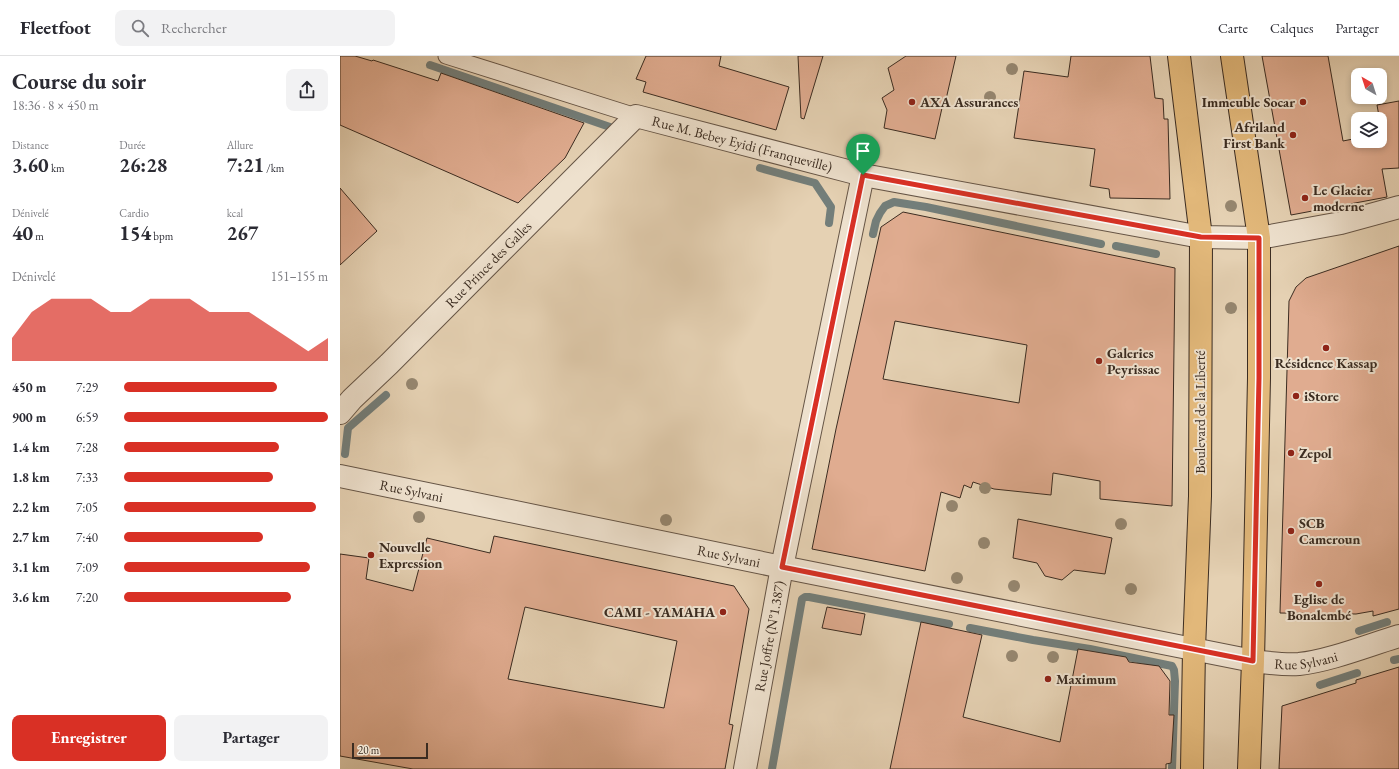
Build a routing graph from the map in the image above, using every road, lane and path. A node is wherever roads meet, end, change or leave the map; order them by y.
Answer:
1 (446, 56) edge
2 (1179, 56) edge
3 (1232, 56) edge
4 (636, 116) junction
5 (863, 175) junction
6 (1399, 207) edge
7 (1201, 237) junction
8 (1259, 238) junction
9 (340, 413) edge
10 (340, 476) edge
11 (782, 567) junction
12 (1399, 636) edge
13 (1194, 649) junction
14 (1253, 661) junction
15 (745, 769) edge
16 (1192, 769) edge
17 (1249, 769) edge

1 - 4 lane, Rue M. Bebey Eyidi (Franqueville)
2 - 7 main road, Boulevard de la Liberté
3 - 8 main road
4 - 5 street, Rue M. Bebey Eyidi (Franqueville)
4 - 9 street, Rue Prince des Galles
5 - 7 street, Rue M. Bebey Eyidi (Franqueville)
5 - 11 street, Rue Joffre (N°1.387)
6 - 8 street, Rue M. Bebey Eyidi (Franqueville)
7 - 8 street, Rue M. Bebey Eyidi (Franqueville)
7 - 13 main road, Boulevard de la Liberté
8 - 14 main road
10 - 11 street, Rue Sylvani
11 - 13 street, Rue Sylvani
11 - 15 street, Rue Joffre (N°1.387)
12 - 14 street, Rue Sylvani
13 - 14 street, Rue Sylvani
13 - 16 main road, Boulevard de la Liberté
14 - 17 main road

